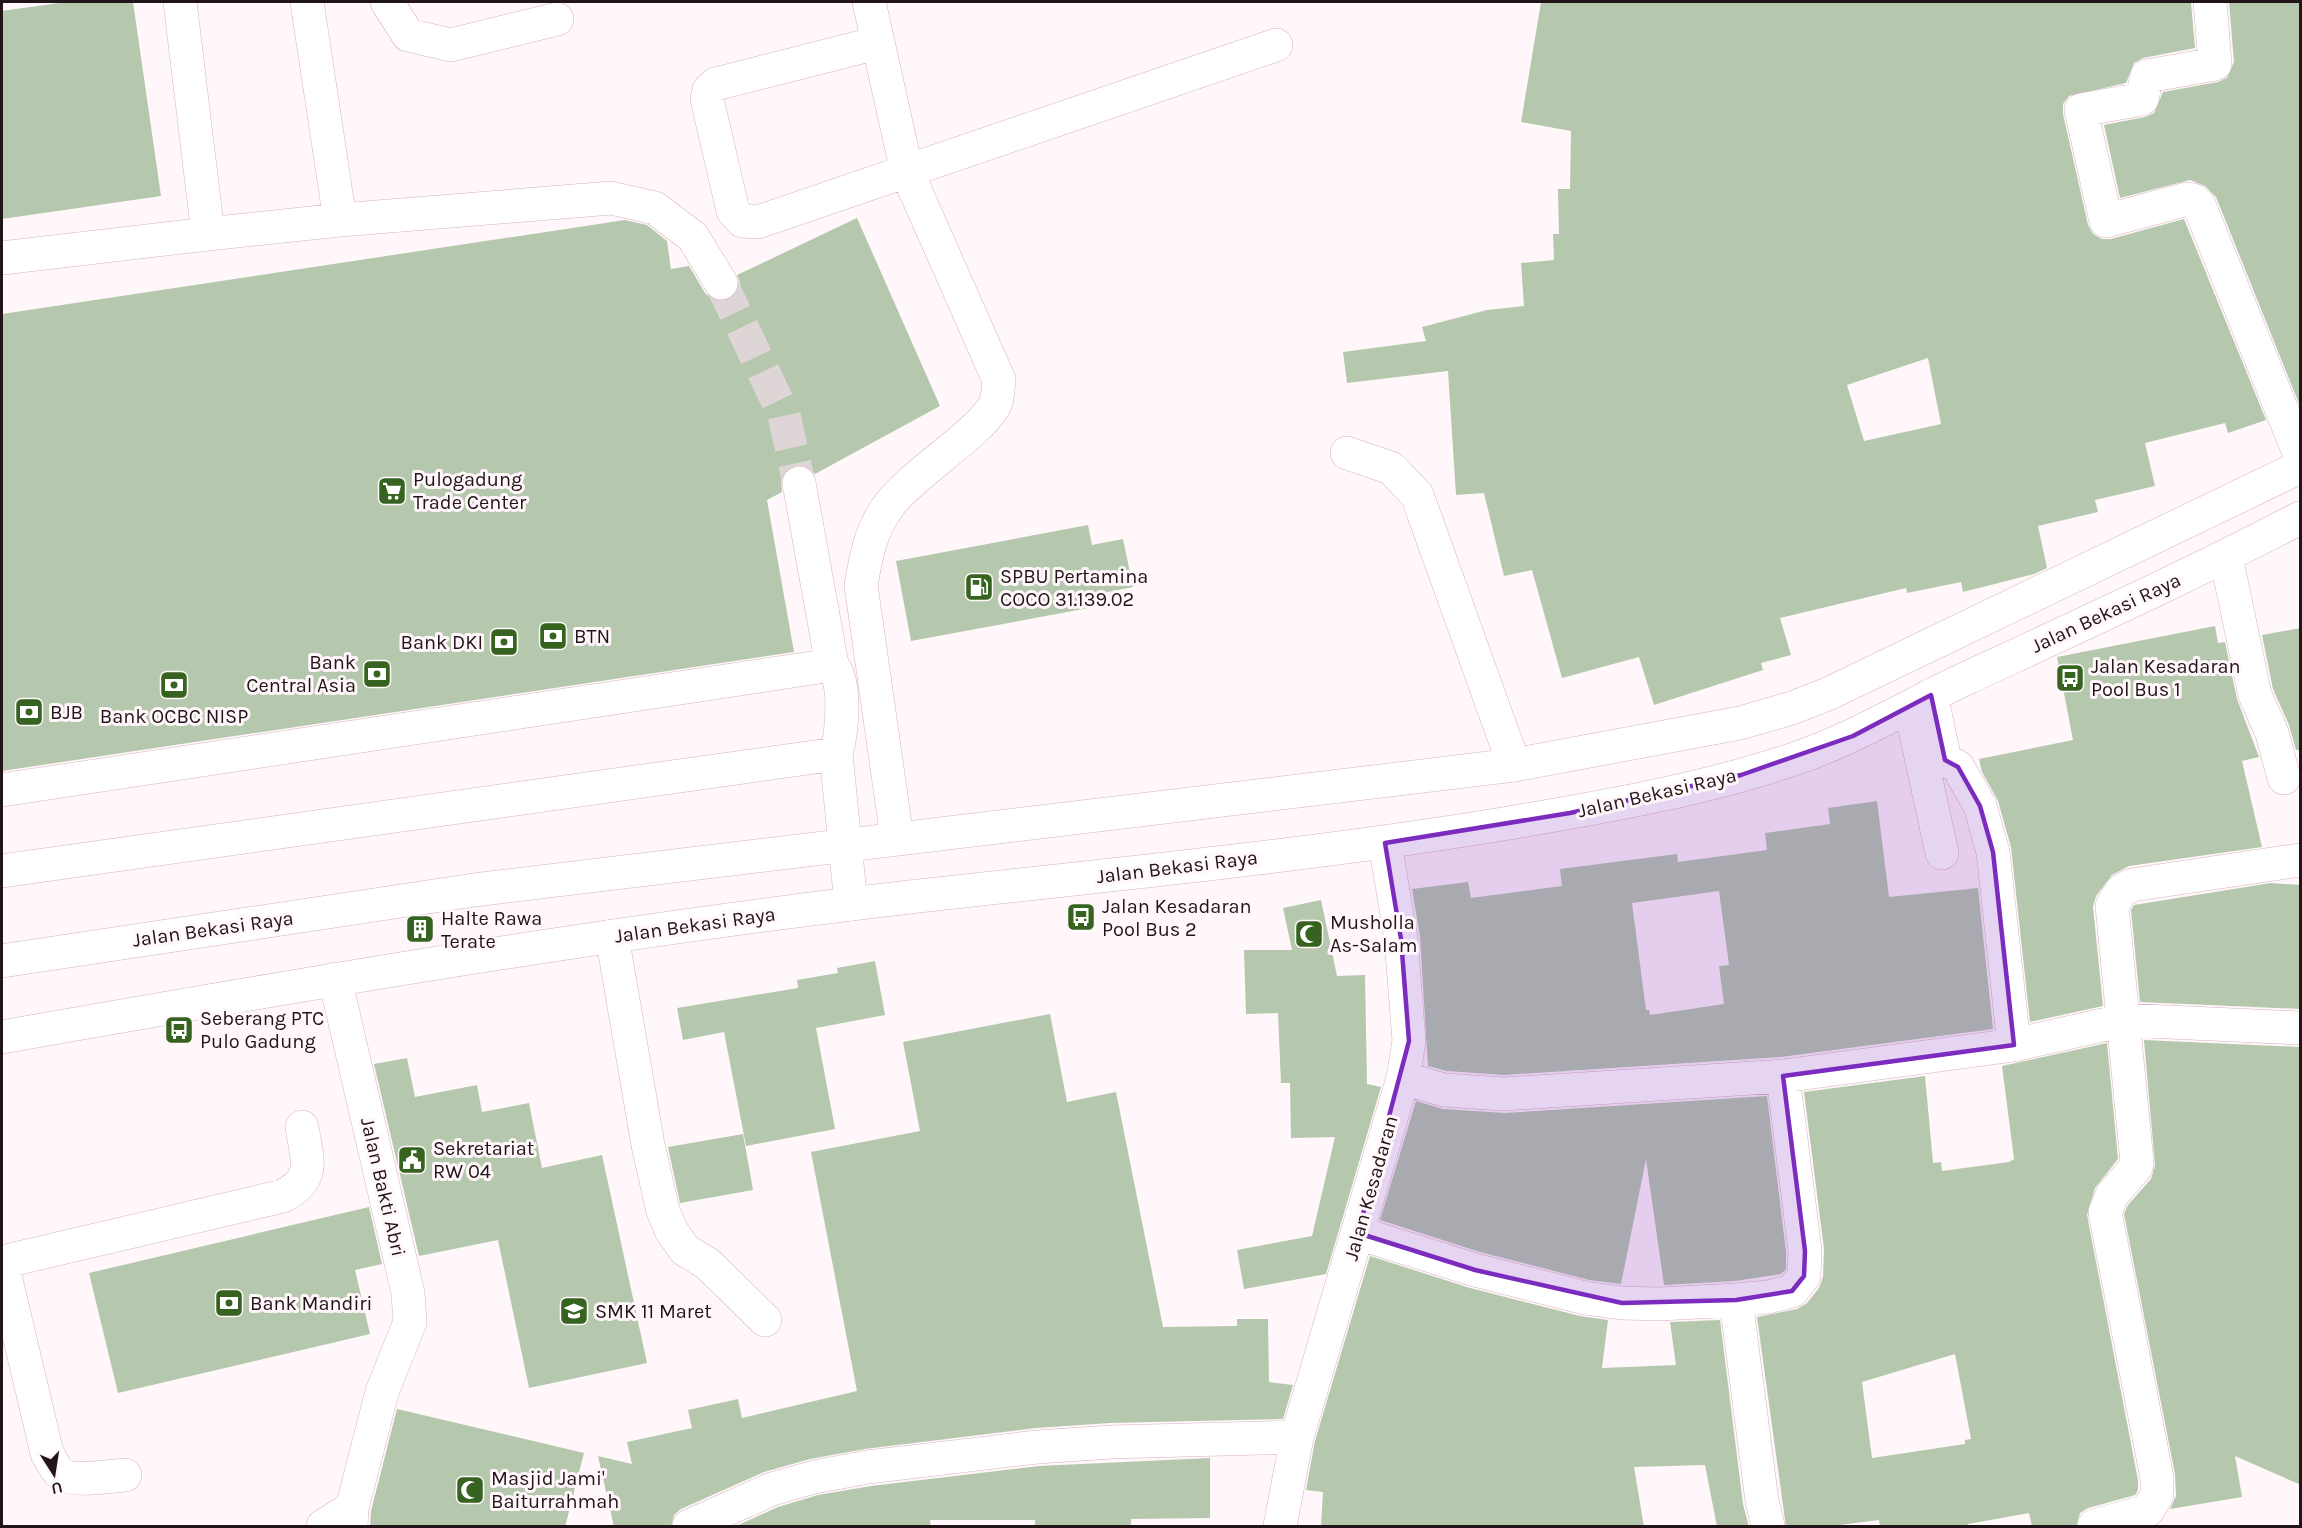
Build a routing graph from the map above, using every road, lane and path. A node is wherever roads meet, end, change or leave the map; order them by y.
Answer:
1 (180, 2) edge
2 (308, 2) edge
3 (387, 2) edge
4 (869, 2) edge
5 (2210, 2) edge
6 (557, 19) dead end
7 (877, 43) junction
8 (1276, 45) dead end
9 (907, 172) junction
10 (340, 220) junction
11 (208, 234) junction
12 (2, 258) edge
13 (721, 283) tunnel mouth
14 (1347, 453) dead end
15 (2301, 455) edge
16 (2301, 466) edge
17 (799, 483) tunnel mouth
18 (2301, 518) edge
19 (2226, 557) junction
20 (832, 665) junction
21 (1920, 699) junction
22 (836, 754) junction
23 (1514, 765) junction
24 (2284, 778) dead end
25 (2, 790) edge
26 (897, 838) junction
27 (1385, 843) junction
28 (844, 845) junction
29 (1942, 853) dead end
30 (2301, 860) edge
31 (2, 871) edge
32 (851, 904) junction
33 (612, 936) junction
34 (2, 961) edge
35 (335, 979) junction
36 (2125, 1020) junction
37 (2301, 1028) edge
38 (2, 1037) edge
39 (2013, 1045) junction
40 (1783, 1076) junction
41 (1403, 1078) junction
42 (302, 1127) dead end
43 (1358, 1233) junction
44 (2, 1262) edge
45 (1736, 1300) junction
46 (765, 1320) dead end
47 (1297, 1437) junction
48 (125, 1475) dead end
49 (351, 1517) edge
50 (322, 1527) edge
51 (689, 1527) edge
52 (1280, 1527) edge
53 (1768, 1527) edge
54 (2094, 1527) edge

1 - 11 main road
2 - 10 main road
3 - 6 main road
4 - 7 main road
5 - 15 main road
7 - 9 main road
7 - 9 main road
8 - 9 main road
9 - 26 main road
10 - 11 main road
10 - 13 main road
11 - 12 main road
14 - 23 main road
16 - 23 main road, Jalan Bekasi Raya
17 - 20 main road
18 - 19 main road, Jalan Bekasi Raya
19 - 21 main road, Jalan Bekasi Raya
19 - 24 main road
20 - 22 main road
20 - 25 main road
21 - 27 main road, Jalan Bekasi Raya
21 - 29 main road
21 - 39 main road
22 - 28 main road
22 - 31 main road
23 - 26 main road, Jalan Bekasi Raya
26 - 28 main road, Jalan Bekasi Raya
27 - 32 main road, Jalan Bekasi Raya
27 - 41 main road, Jalan Kesadaran
28 - 32 main road
28 - 34 main road, Jalan Bekasi Raya
30 - 36 main road
32 - 33 main road, Jalan Bekasi Raya
33 - 35 main road, Jalan Bekasi Raya
33 - 46 main road
35 - 38 main road, Jalan Bekasi Raya
35 - 49 main road, Jalan Bakti Abri
36 - 37 main road
36 - 39 main road
36 - 54 main road
39 - 40 main road
40 - 41 main road
40 - 45 main road
41 - 43 main road, Jalan Kesadaran
42 - 44 main road
43 - 45 main road
43 - 47 main road, Jalan Kesadaran
44 - 48 main road
45 - 53 main road
47 - 51 main road
47 - 52 main road, Jalan Kesadaran
49 - 50 main road

